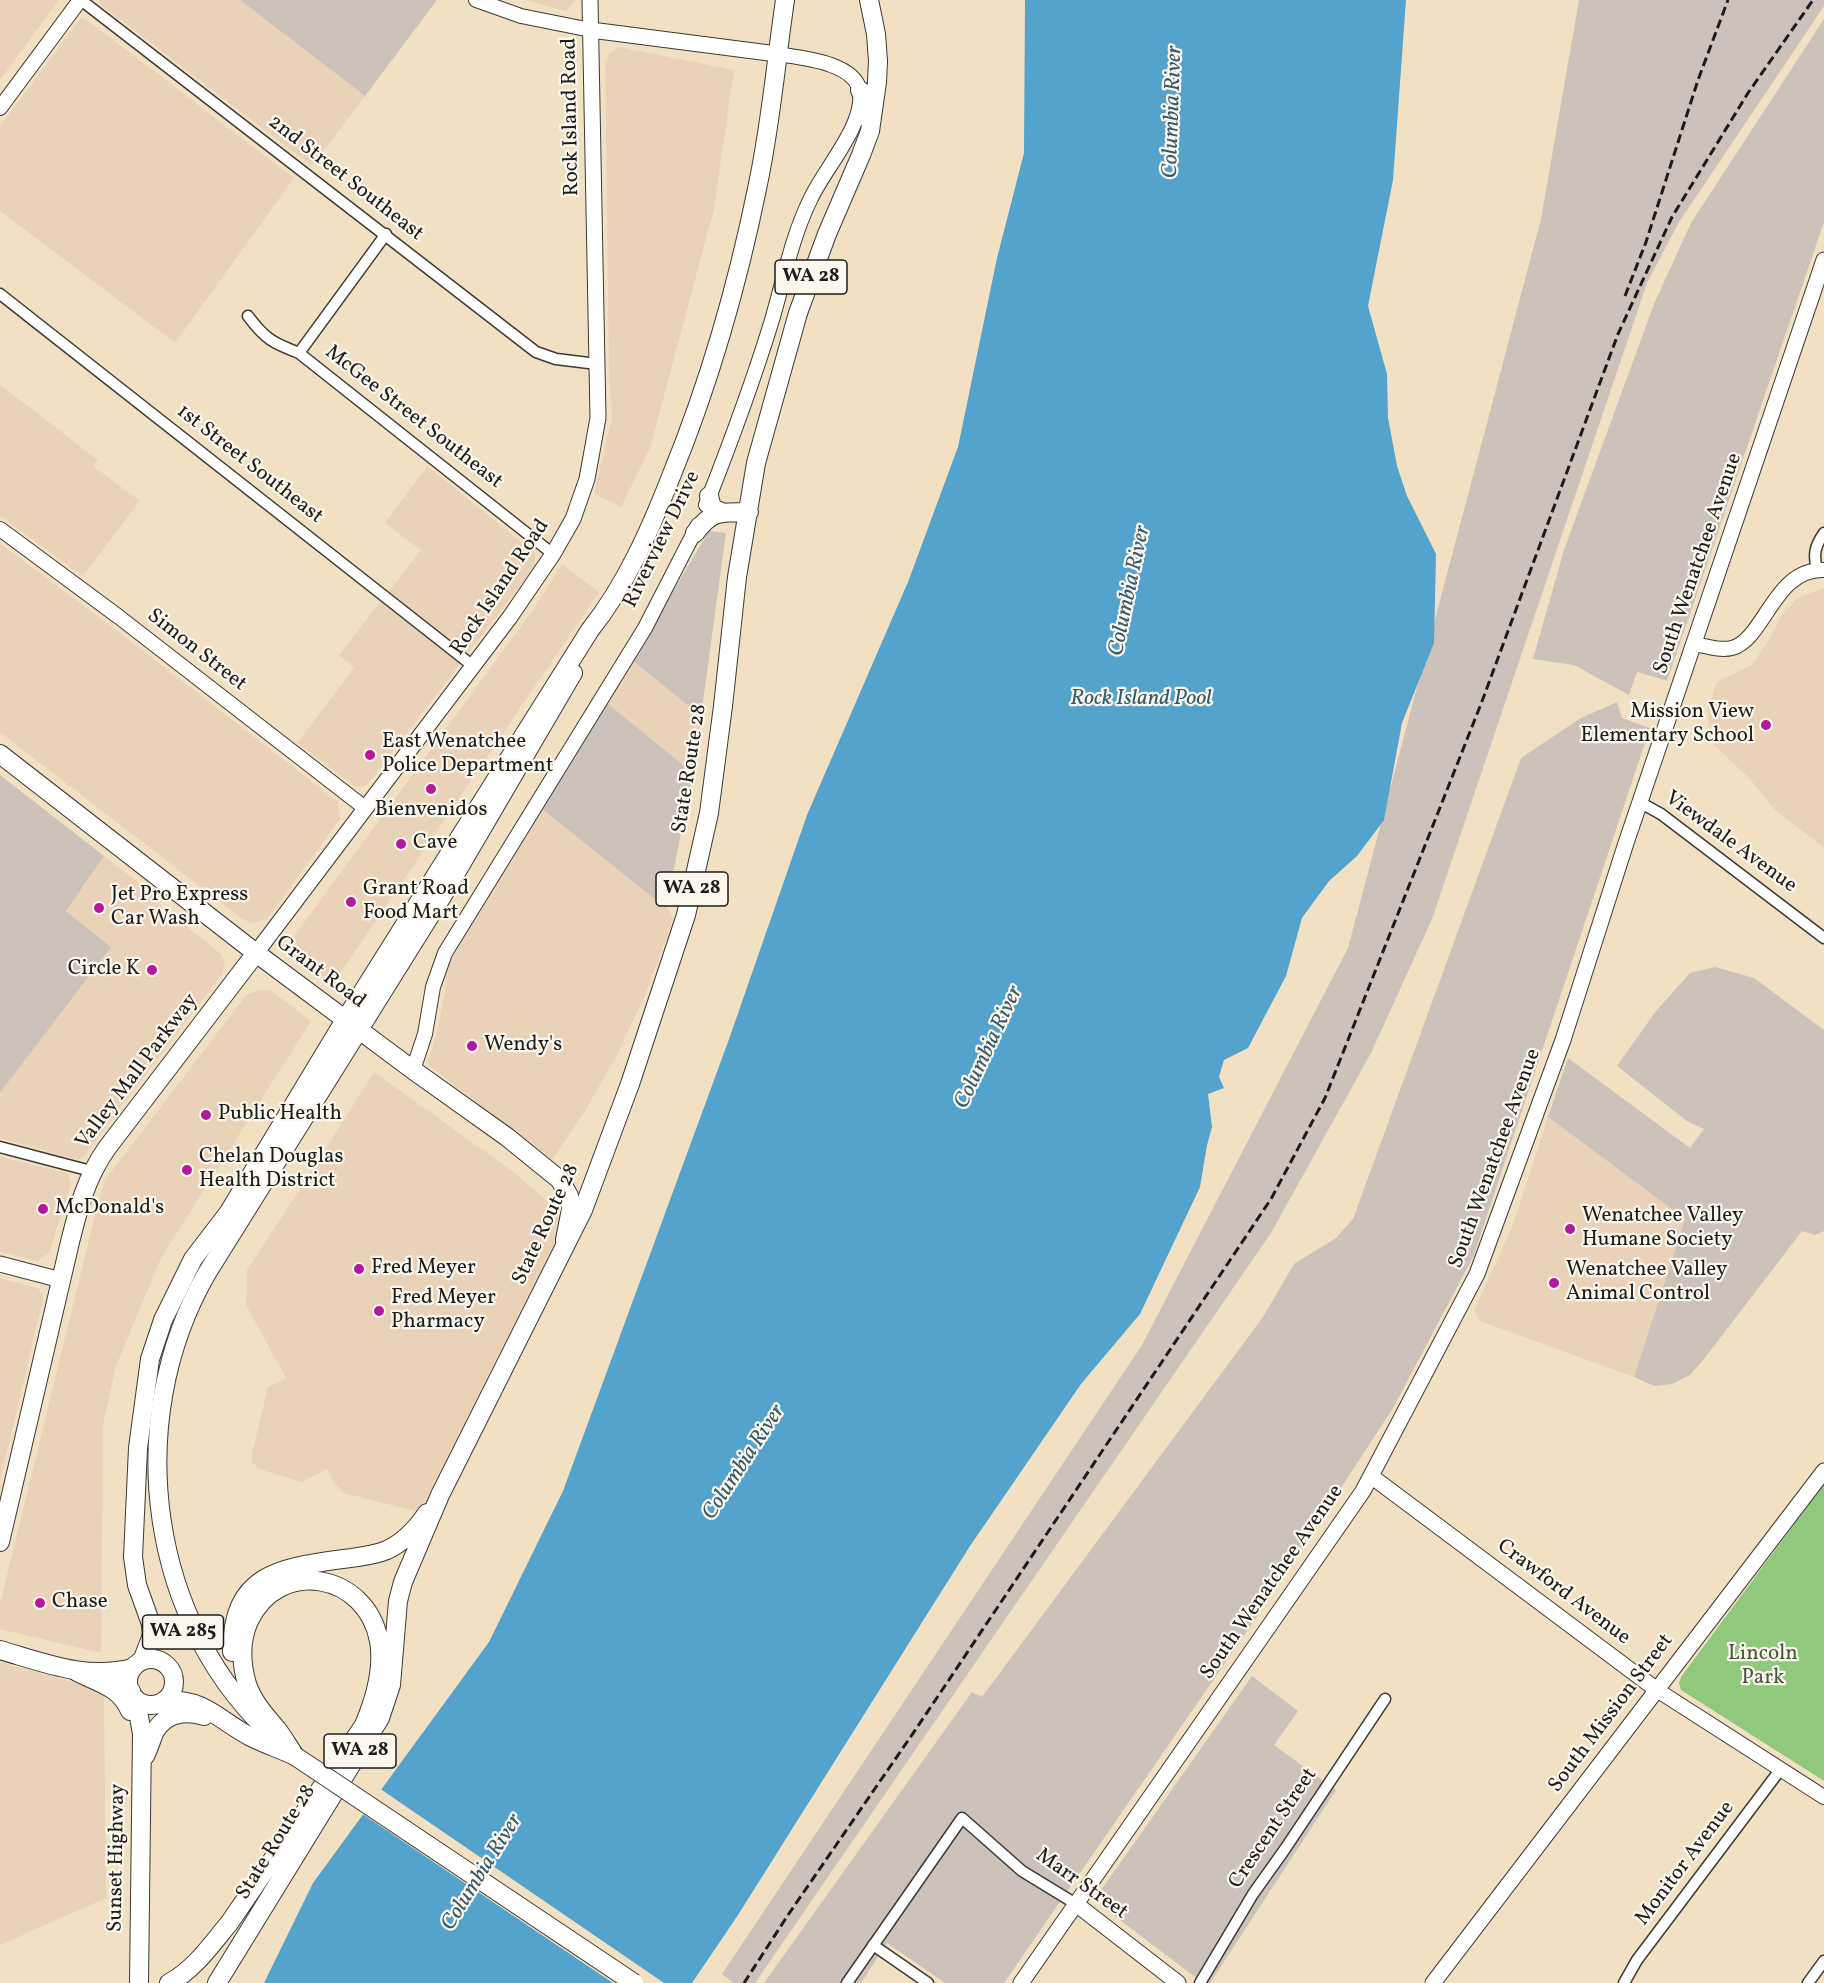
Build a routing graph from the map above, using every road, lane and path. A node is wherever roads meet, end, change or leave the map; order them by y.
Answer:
1 (80, 0) edge
2 (476, 0) edge
3 (590, 0) edge
4 (785, 0) edge
5 (869, 0) edge
6 (591, 30) junction
7 (777, 54) junction
8 (860, 90) junction
9 (0, 108) edge
10 (870, 131) junction
11 (386, 234) junction
12 (1824, 260) edge
13 (0, 294) edge
14 (248, 316) dead end
15 (299, 353) junction
16 (597, 364) junction
17 (710, 496) junction
18 (749, 512) junction
19 (724, 513) junction
20 (0, 529) edge
21 (695, 533) junction
22 (1824, 533) edge
23 (554, 554) junction
24 (1820, 570) edge
25 (1695, 644) junction
26 (473, 666) junction
27 (0, 754) edge
28 (1641, 803) junction
29 (364, 808) junction
30 (1824, 938) edge
31 (256, 953) junction
32 (352, 1025) junction
33 (412, 1070) junction
34 (0, 1148) edge
35 (91, 1172) junction
36 (563, 1247) junction
37 (0, 1264) edge
38 (61, 1280) junction
39 (148, 1466) junction
40 (1824, 1471) edge
41 (1371, 1476) junction
42 (440, 1495) junction
43 (0, 1542) edge
44 (0, 1650) edge
45 (138, 1665) junction
46 (83, 1672) junction
47 (1656, 1690) junction
48 (133, 1695) junction
49 (1385, 1699) dead end
50 (162, 1702) junction
51 (226, 1723) junction
52 (142, 1734) junction
53 (295, 1756) junction
54 (142, 1763) junction
55 (1780, 1770) junction
56 (1824, 1797) edge
57 (1076, 1904) junction
58 (873, 1945) junction
59 (1824, 1961) edge
60 (139, 1979) edge
61 (169, 1983) edge
62 (217, 1983) edge
63 (634, 1983) edge
64 (847, 1983) edge
65 (928, 1983) edge
66 (1022, 1983) edge
67 (1179, 1983) edge
68 (1200, 1983) edge
69 (1433, 1983) edge
70 (1624, 1983) edge
71 (1808, 1983) edge

1 - 9 street
1 - 11 street, 2nd Street Southeast
2 - 6 street
3 - 6 main road, Rock Island Road
4 - 7 main road
5 - 10 main road, WA 28
6 - 7 main road
6 - 16 main road, Rock Island Road
7 - 8 street
7 - 32 main road
8 - 10 main road
8 - 17 street, Riverview Drive
10 - 18 main road, State Route 28 / WA 28
11 - 15 street
11 - 16 street, 2nd Street Southeast
12 - 25 main road, South Wenatchee Avenue
13 - 26 street, 1st Street Southeast
14 - 15 street, McGee Street Southeast
15 - 23 street, McGee Street Southeast
16 - 23 main road, Rock Island Road
17 - 19 main road
17 - 21 street, Riverview Drive
18 - 19 main road
18 - 36 main road, State Route 28 / WA 28
19 - 21 main road
20 - 29 street, Simon Street
21 - 33 street, Riverview Drive
22 - 24 street
23 - 26 main road, Rock Island Road
24 - 25 street
25 - 28 main road, South Wenatchee Avenue
26 - 29 main road, Rock Island Road
27 - 31 main road, Grant Road
28 - 30 street, Viewdale Avenue
28 - 41 main road, South Wenatchee Avenue
29 - 31 main road, Rock Island Road
31 - 32 main road, Grant Road
31 - 35 main road, Valley Mall Parkway
32 - 33 main road, Grant Road
32 - 39 main road
32 - 39 main road
33 - 36 main road, Grant Road
34 - 35 street
35 - 38 main road, Valley Mall Parkway
36 - 42 main road, State Route 28 / WA 28
37 - 38 main road
38 - 43 main road, Valley Mall Parkway
39 - 45 main road
39 - 53 main road, WA 285
40 - 47 main road, South Mission Street
41 - 47 main road, Crawford Avenue
41 - 57 main road, South Wenatchee Avenue
42 - 53 main road
42 - 62 main road, State Route 28 / WA 28
44 - 46 main road
45 - 46 main road
45 - 48 main road
45 - 50 main road
46 - 48 main road
46 - 54 main road
47 - 55 street, Crawford Avenue
47 - 69 main road, South Mission Street
48 - 50 main road
48 - 52 main road, Sunset Highway
49 - 68 street, Crescent Street
50 - 51 main road
50 - 52 main road, Sunset Highway
51 - 53 main road
51 - 54 main road
52 - 54 main road, Sunset Highway
53 - 61 main road
53 - 63 main road, WA 285, bridge
54 - 60 main road, Sunset Highway
55 - 56 street, Crawford Avenue
55 - 70 street, Monitor Avenue
57 - 58 street, Marr Street
57 - 66 main road, South Wenatchee Avenue
57 - 67 main road, Marr Street
58 - 64 street
58 - 65 street
59 - 71 street

